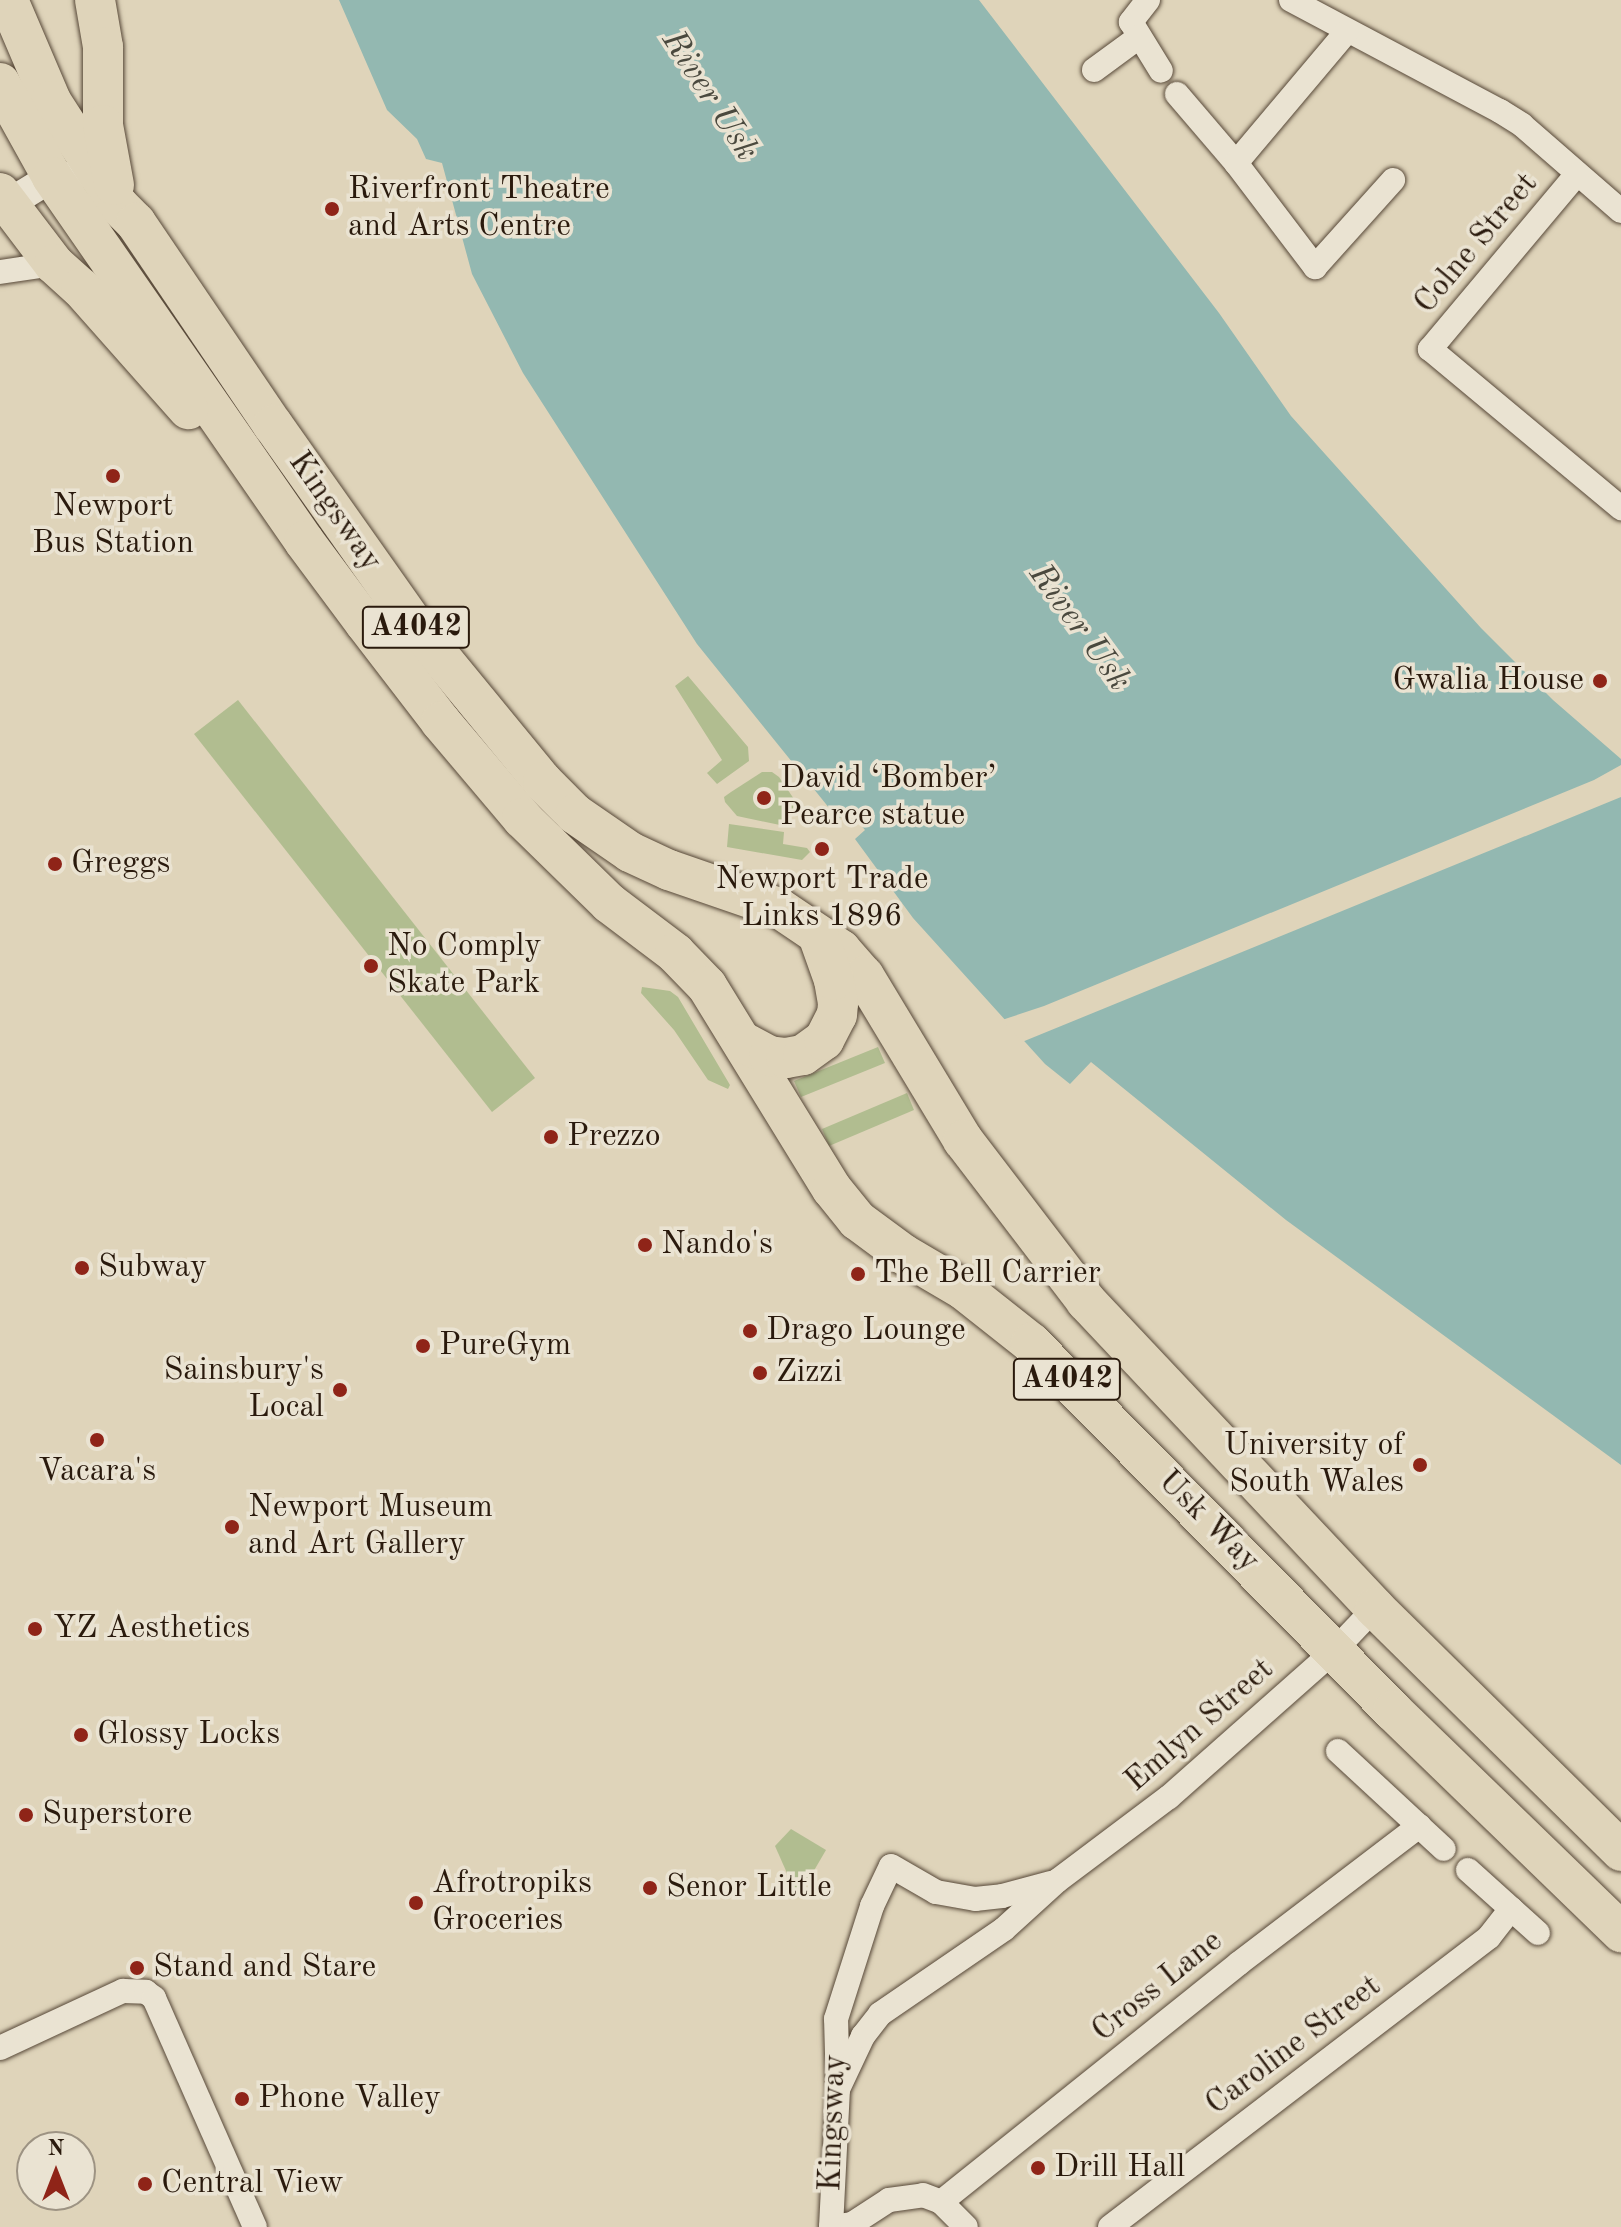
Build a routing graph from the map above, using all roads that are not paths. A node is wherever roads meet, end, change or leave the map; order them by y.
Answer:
1 (8, 0) edge
2 (95, 0) edge
3 (1148, 0) edge
4 (1291, 0) edge
5 (1347, 31) junction
6 (1139, 37) junction
7 (1094, 70) dead end
8 (1161, 71) dead end
9 (0, 83) edge
10 (1177, 94) dead end
11 (1236, 163) junction
12 (1577, 174) junction
13 (52, 177) junction
14 (1393, 180) dead end
15 (2, 202) edge
16 (118, 205) junction
17 (1621, 211) edge
18 (54, 264) junction
19 (0, 272) edge
20 (1621, 508) edge
21 (304, 541) junction
22 (816, 931) junction
23 (745, 1043) junction
24 (922, 1070) joint
25 (793, 1122) joint
26 (1375, 1608) junction
27 (1334, 1651) junction
28 (1338, 1751) dead end
29 (1419, 1826) junction
30 (1444, 1849) dead end
31 (1621, 1851) edge
32 (1468, 1870) dead end
33 (1057, 1881) junction
34 (1511, 1909) junction
35 (1621, 1932) edge
36 (1538, 1933) dead end
37 (836, 2019) joint
38 (0, 2048) edge
39 (838, 2089) junction
40 (941, 2202) junction
41 (878, 2218) edge
42 (255, 2227) edge
43 (831, 2227) edge
44 (966, 2227) edge
45 (1110, 2227) edge

1 - 16 main road, Kingsway / A4042
2 - 16 main road
3 - 6 street
4 - 5 street
5 - 11 street
5 - 12 street
6 - 7 street
6 - 8 street
9 - 13 main road, Kingsway / A4042
10 - 11 street
11 - 14 street
12 - 17 street
12 - 20 street, Colne Street
13 - 15 street
13 - 16 street
13 - 21 main road, Kingsway / A4042
15 - 18 main road, A4042
16 - 22 main road, Kingsway / A4042
18 - 19 street
18 - 21 main road, A4042
21 - 23 main road, Kingsway / A4042
22 - 23 main road
22 - 24 main road, Kingsway / A4042
23 - 25 main road, Kingsway / A4042
24 - 26 main road, Usk Way / A4042
25 - 27 main road, Usk Way / A4042
26 - 27 street, Emlyn Street
26 - 31 main road, Usk Way / A4042
27 - 33 street, Emlyn Street
27 - 35 main road, Usk Way / A4042
28 - 29 street
29 - 30 street
29 - 40 street, Cross Lane
32 - 34 street
33 - 37 street, Emlyn Street
33 - 39 street, Emlyn Street
34 - 36 street
34 - 45 street, Caroline Street
37 - 39 street, Kingsway
38 - 42 street
39 - 43 street, Kingsway
40 - 41 street
40 - 44 street
41 - 43 street

